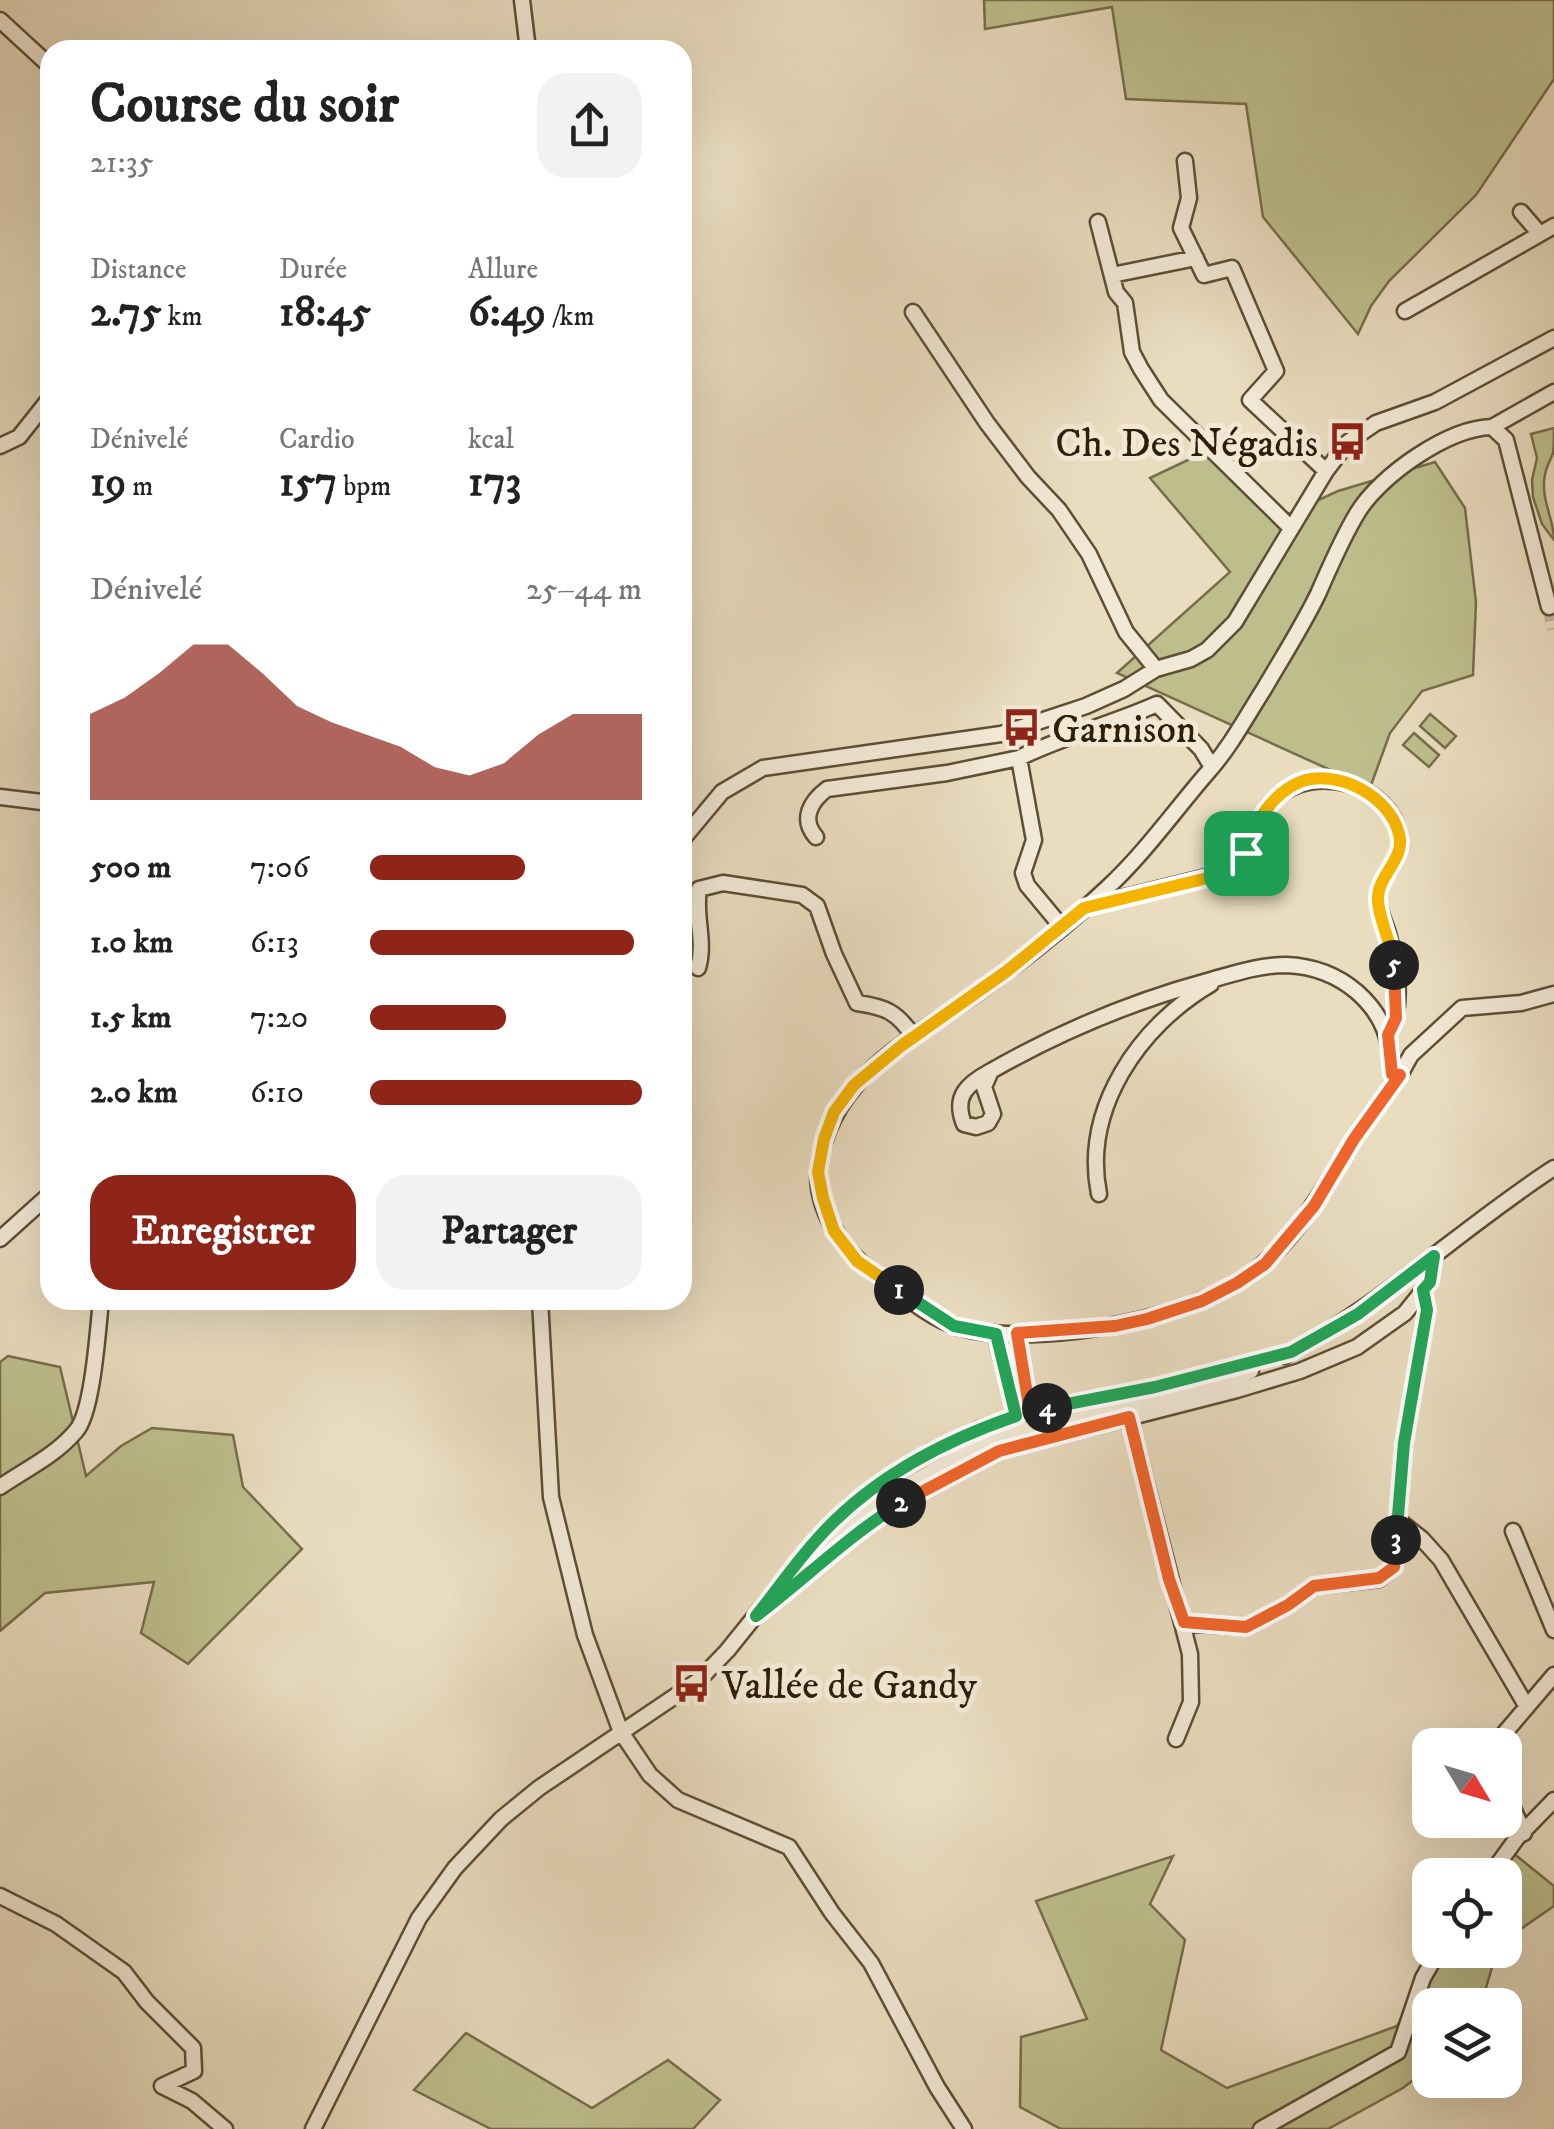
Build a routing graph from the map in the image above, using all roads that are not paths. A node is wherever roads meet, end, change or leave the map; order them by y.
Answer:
1 (522, 0) edge
2 (0, 20) edge
3 (527, 40) edge
4 (40, 57) edge
5 (1185, 161) dead end
6 (1521, 212) dead end
7 (1098, 222) dead end
8 (1554, 226) edge
9 (1540, 234) junction
10 (1196, 258) junction
11 (1112, 275) junction
12 (913, 312) dead end
13 (1405, 312) dead end
14 (1554, 338) edge
15 (1554, 392) edge
16 (40, 410) edge
17 (1492, 427) junction
18 (0, 446) edge
19 (1326, 471) junction
20 (1291, 528) junction
21 (1548, 607) dead end
22 (1156, 669) junction
23 (1019, 758) junction
24 (1212, 768) junction
25 (0, 798) edge
26 (40, 802) edge
27 (692, 828) edge
28 (816, 838) dead end
29 (1084, 908) junction
30 (1061, 926) junction
31 (698, 968) dead end
32 (1225, 976) junction
33 (1554, 994) edge
34 (1388, 1035) junction
35 (914, 1037) junction
36 (991, 1070) dead end
37 (1400, 1075) junction
38 (1554, 1168) edge
39 (1099, 1194) dead end
40 (40, 1203) edge
41 (0, 1238) edge
42 (1434, 1256) junction
43 (1423, 1290) junction
44 (100, 1310) edge
45 (541, 1310) edge
46 (1017, 1333) junction
47 (996, 1334) junction
48 (1291, 1352) junction
49 (1023, 1414) junction
50 (1129, 1417) junction
51 (1025, 1431) junction
52 (0, 1488) edge
53 (1398, 1520) junction
54 (1513, 1530) dead end
55 (792, 1572) junction
56 (756, 1616) junction
57 (1184, 1622) junction
58 (1554, 1630) edge
59 (1554, 1674) edge
60 (1527, 1707) junction
61 (1509, 1728) edge
62 (622, 1732) junction
63 (1176, 1739) dead end
64 (1554, 1800) edge
65 (1522, 1828) edge
66 (1524, 1833) junction
67 (1504, 1858) edge
68 (0, 1896) edge
69 (1429, 1968) edge
70 (225, 2129) edge
71 (313, 2129) edge
72 (964, 2129) edge
73 (1261, 2129) edge

1 - 3 street
2 - 4 street
5 - 10 street
6 - 9 street
7 - 11 street
8 - 9 street
9 - 13 street
10 - 11 street
10 - 19 street
11 - 20 street
12 - 22 street
14 - 19 street
15 - 17 street
16 - 18 street
17 - 21 street
17 - 24 street
19 - 20 street
20 - 22 street
22 - 27 street
23 - 24 street
23 - 28 street
23 - 30 street
24 - 29 street
25 - 26 street
29 - 30 street
29 - 34 street
30 - 35 street
31 - 35 street
32 - 34 street
32 - 36 street
32 - 39 street
33 - 37 street
34 - 37 street
35 - 47 street
37 - 46 street
38 - 42 street
40 - 41 street
42 - 43 street
42 - 48 street
43 - 50 street
43 - 53 street
44 - 52 street
45 - 62 street
46 - 47 street
46 - 49 street
47 - 49 street
48 - 49 street
48 - 51 street
49 - 51 street
49 - 55 street
50 - 56 street
50 - 57 street
51 - 55 street
53 - 57 street
53 - 60 street
54 - 58 street
55 - 56 street
56 - 62 street
57 - 63 street
59 - 60 street
60 - 61 street
62 - 71 street
62 - 72 street
64 - 66 street
65 - 66 street
66 - 67 street
68 - 70 street
69 - 73 street

